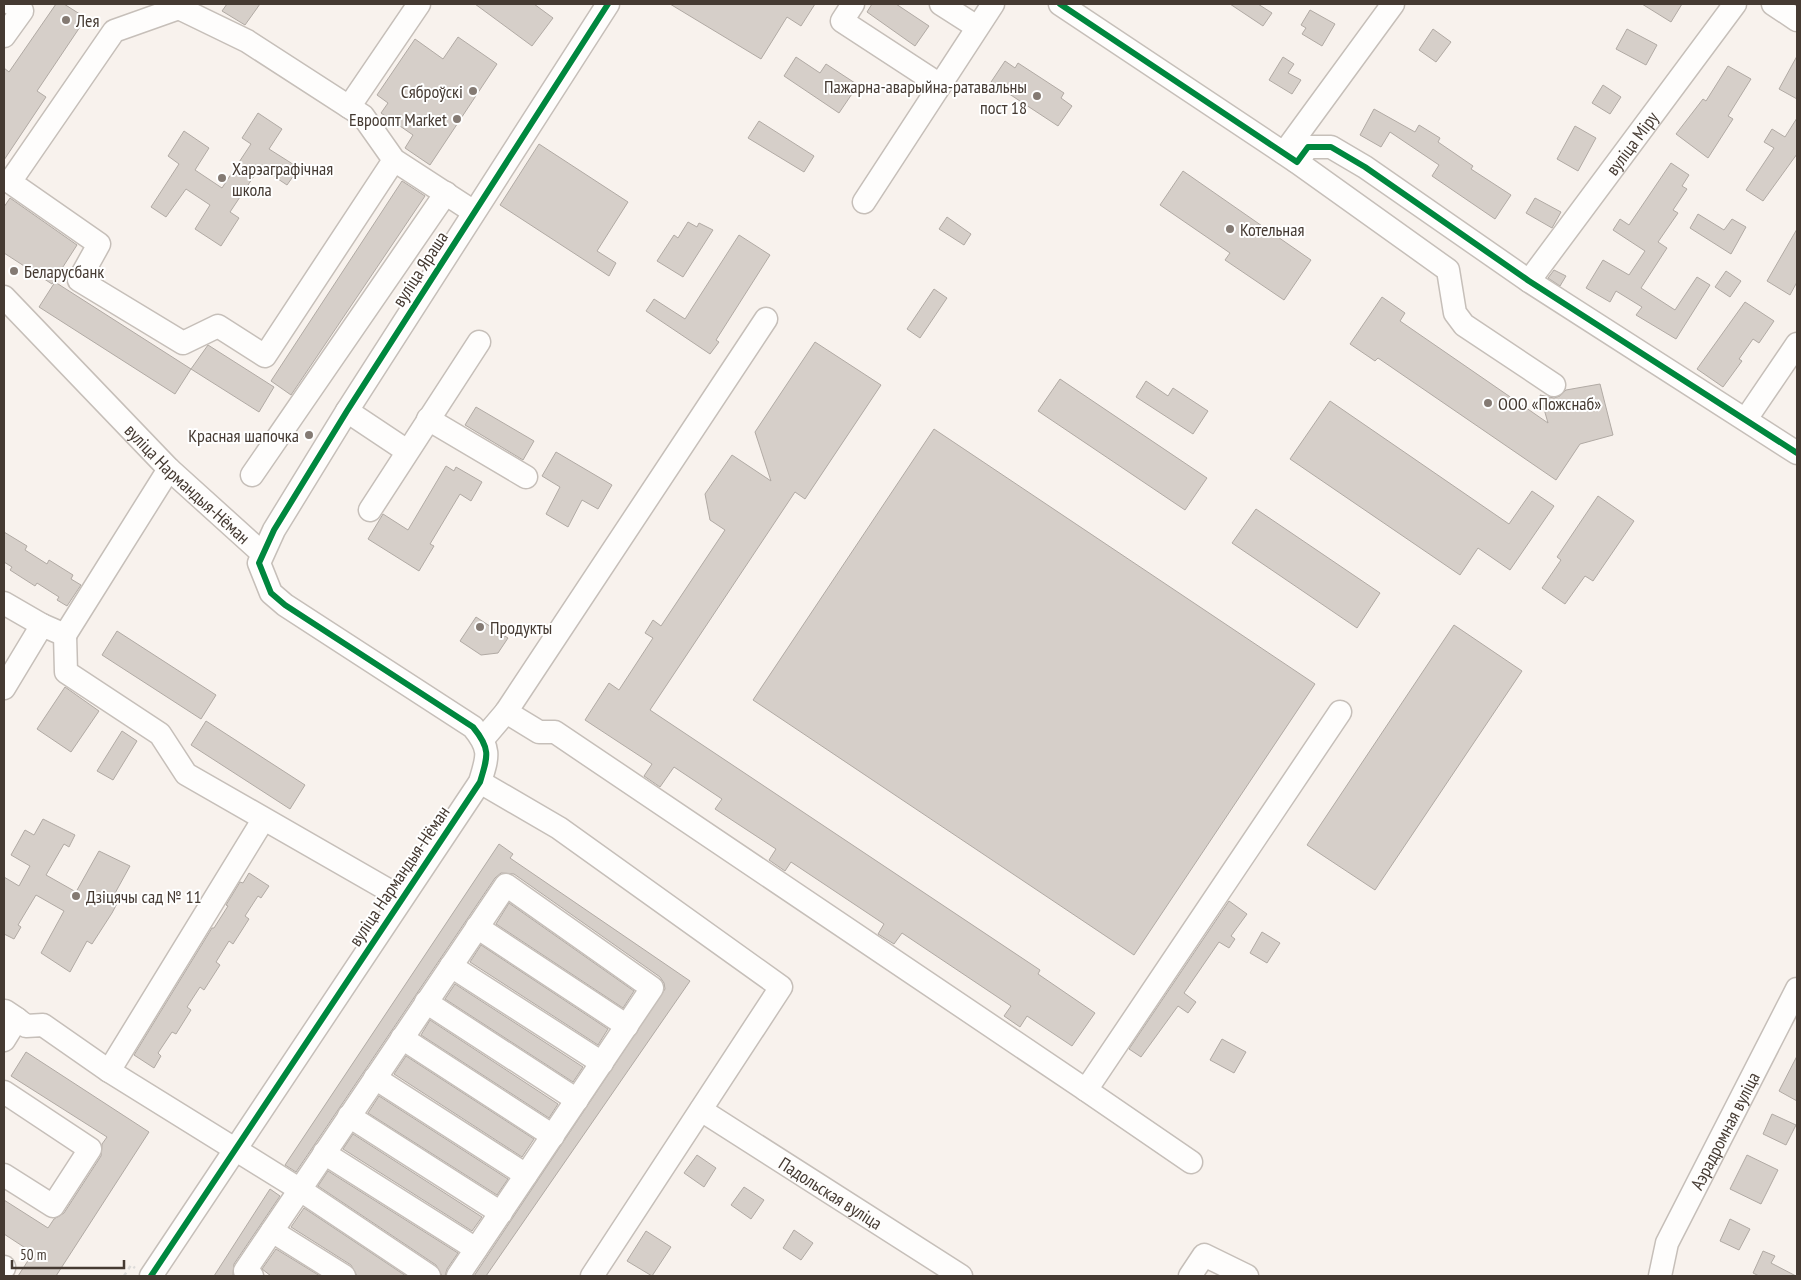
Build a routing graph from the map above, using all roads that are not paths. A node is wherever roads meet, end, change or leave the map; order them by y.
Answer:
1 (12, 4) edge
2 (419, 4) edge
3 (608, 4) edge
4 (853, 4) edge
5 (941, 4) edge
6 (993, 4) edge
7 (1060, 4) edge
8 (1393, 4) edge
9 (1735, 4) edge
10 (1773, 4) edge
11 (1797, 20) edge
12 (977, 27) junction
13 (4, 36) edge
14 (940, 85) junction
15 (349, 107) junction
16 (1290, 158) junction
17 (394, 160) junction
18 (7, 187) edge
19 (446, 193) junction
20 (864, 202) dead end
21 (474, 212) junction
22 (1529, 281) junction
23 (4, 298) edge
24 (766, 319) dead end
25 (479, 342) dead end
26 (1797, 344) edge
27 (1554, 385) dead end
28 (347, 411) junction
29 (428, 419) junction
30 (1746, 419) junction
31 (407, 451) junction
32 (1797, 453) edge
33 (169, 469) junction
34 (252, 475) dead end
35 (526, 477) dead end
36 (370, 510) dead end
37 (262, 553) junction
38 (4, 603) edge
39 (42, 625) junction
40 (65, 635) junction
41 (4, 688) edge
42 (506, 712) junction
43 (1340, 712) dead end
44 (483, 739) junction
45 (480, 782) junction
46 (263, 820) junction
47 (402, 898) junction
48 (477, 927) junction
49 (451, 966) junction
50 (1797, 989) edge
51 (426, 1002) junction
52 (10, 1015) edge
53 (627, 1026) junction
54 (402, 1038) junction
55 (4, 1040) edge
56 (602, 1063) junction
57 (108, 1071) junction
58 (375, 1078) junction
59 (1086, 1090) junction
60 (4, 1092) edge
61 (577, 1100) junction
62 (702, 1110) junction
63 (349, 1116) junction
64 (553, 1136) junction
65 (236, 1150) junction
66 (324, 1153) junction
67 (1191, 1162) dead end
68 (4, 1174) edge
69 (526, 1175) junction
70 (299, 1190) junction
71 (501, 1213) junction
72 (272, 1231) junction
73 (476, 1249) junction
74 (598, 1274) edge
75 (151, 1276) edge
76 (252, 1276) edge
77 (344, 1276) edge
78 (430, 1276) edge
79 (458, 1276) edge
80 (961, 1276) edge
81 (1190, 1276) edge
82 (1247, 1276) edge
83 (1660, 1276) edge

1 - 13 street
2 - 15 street
3 - 21 street, вуліца Яраша
4 - 14 street
5 - 12 street
6 - 12 street
7 - 16 street
8 - 16 street
9 - 22 street, вуліца Міру
10 - 11 street
12 - 14 street
14 - 20 street
15 - 17 street
15 - 18 street
16 - 22 street
16 - 27 street
17 - 18 street
17 - 19 street
19 - 21 street
19 - 34 street
21 - 28 street, вуліца Яраша
22 - 30 street
23 - 33 street, вуліца Нармандыя-Нёман
24 - 42 street
25 - 29 street
26 - 30 street
28 - 31 street
28 - 37 street, вуліца Яраша
29 - 31 street
29 - 35 street
30 - 32 street
31 - 36 street
33 - 37 street, вуліца Нармандыя-Нёман
33 - 40 street
37 - 44 street, вуліца Нармандыя-Нёман
38 - 39 street
39 - 40 street
39 - 41 street
40 - 46 street
42 - 44 street
42 - 59 street
43 - 59 street
44 - 45 street, вуліца Нармандыя-Нёман
45 - 47 street, вуліца Нармандыя-Нёман
45 - 62 street
46 - 47 street
46 - 57 street
47 - 65 street, вуліца Нармандыя-Нёман
48 - 49 street
48 - 53 street
48 - 53 street
49 - 51 street
49 - 56 street
50 - 83 street, Аэрадромная вуліца
51 - 54 street
51 - 61 street
52 - 55 street
52 - 57 street
53 - 56 street
54 - 58 street
54 - 64 street
56 - 61 street
57 - 65 street
58 - 63 street
58 - 69 street
59 - 67 street
60 - 68 street
61 - 64 street
62 - 74 street
62 - 80 street, Падольская вуліца
63 - 66 street
63 - 71 street
64 - 69 street
65 - 70 street
65 - 75 street, вуліца Нармандыя-Нёман
66 - 70 street
66 - 73 street
69 - 71 street
70 - 72 street
70 - 78 street
71 - 73 street
72 - 76 street
72 - 77 street
73 - 79 street
81 - 82 street

